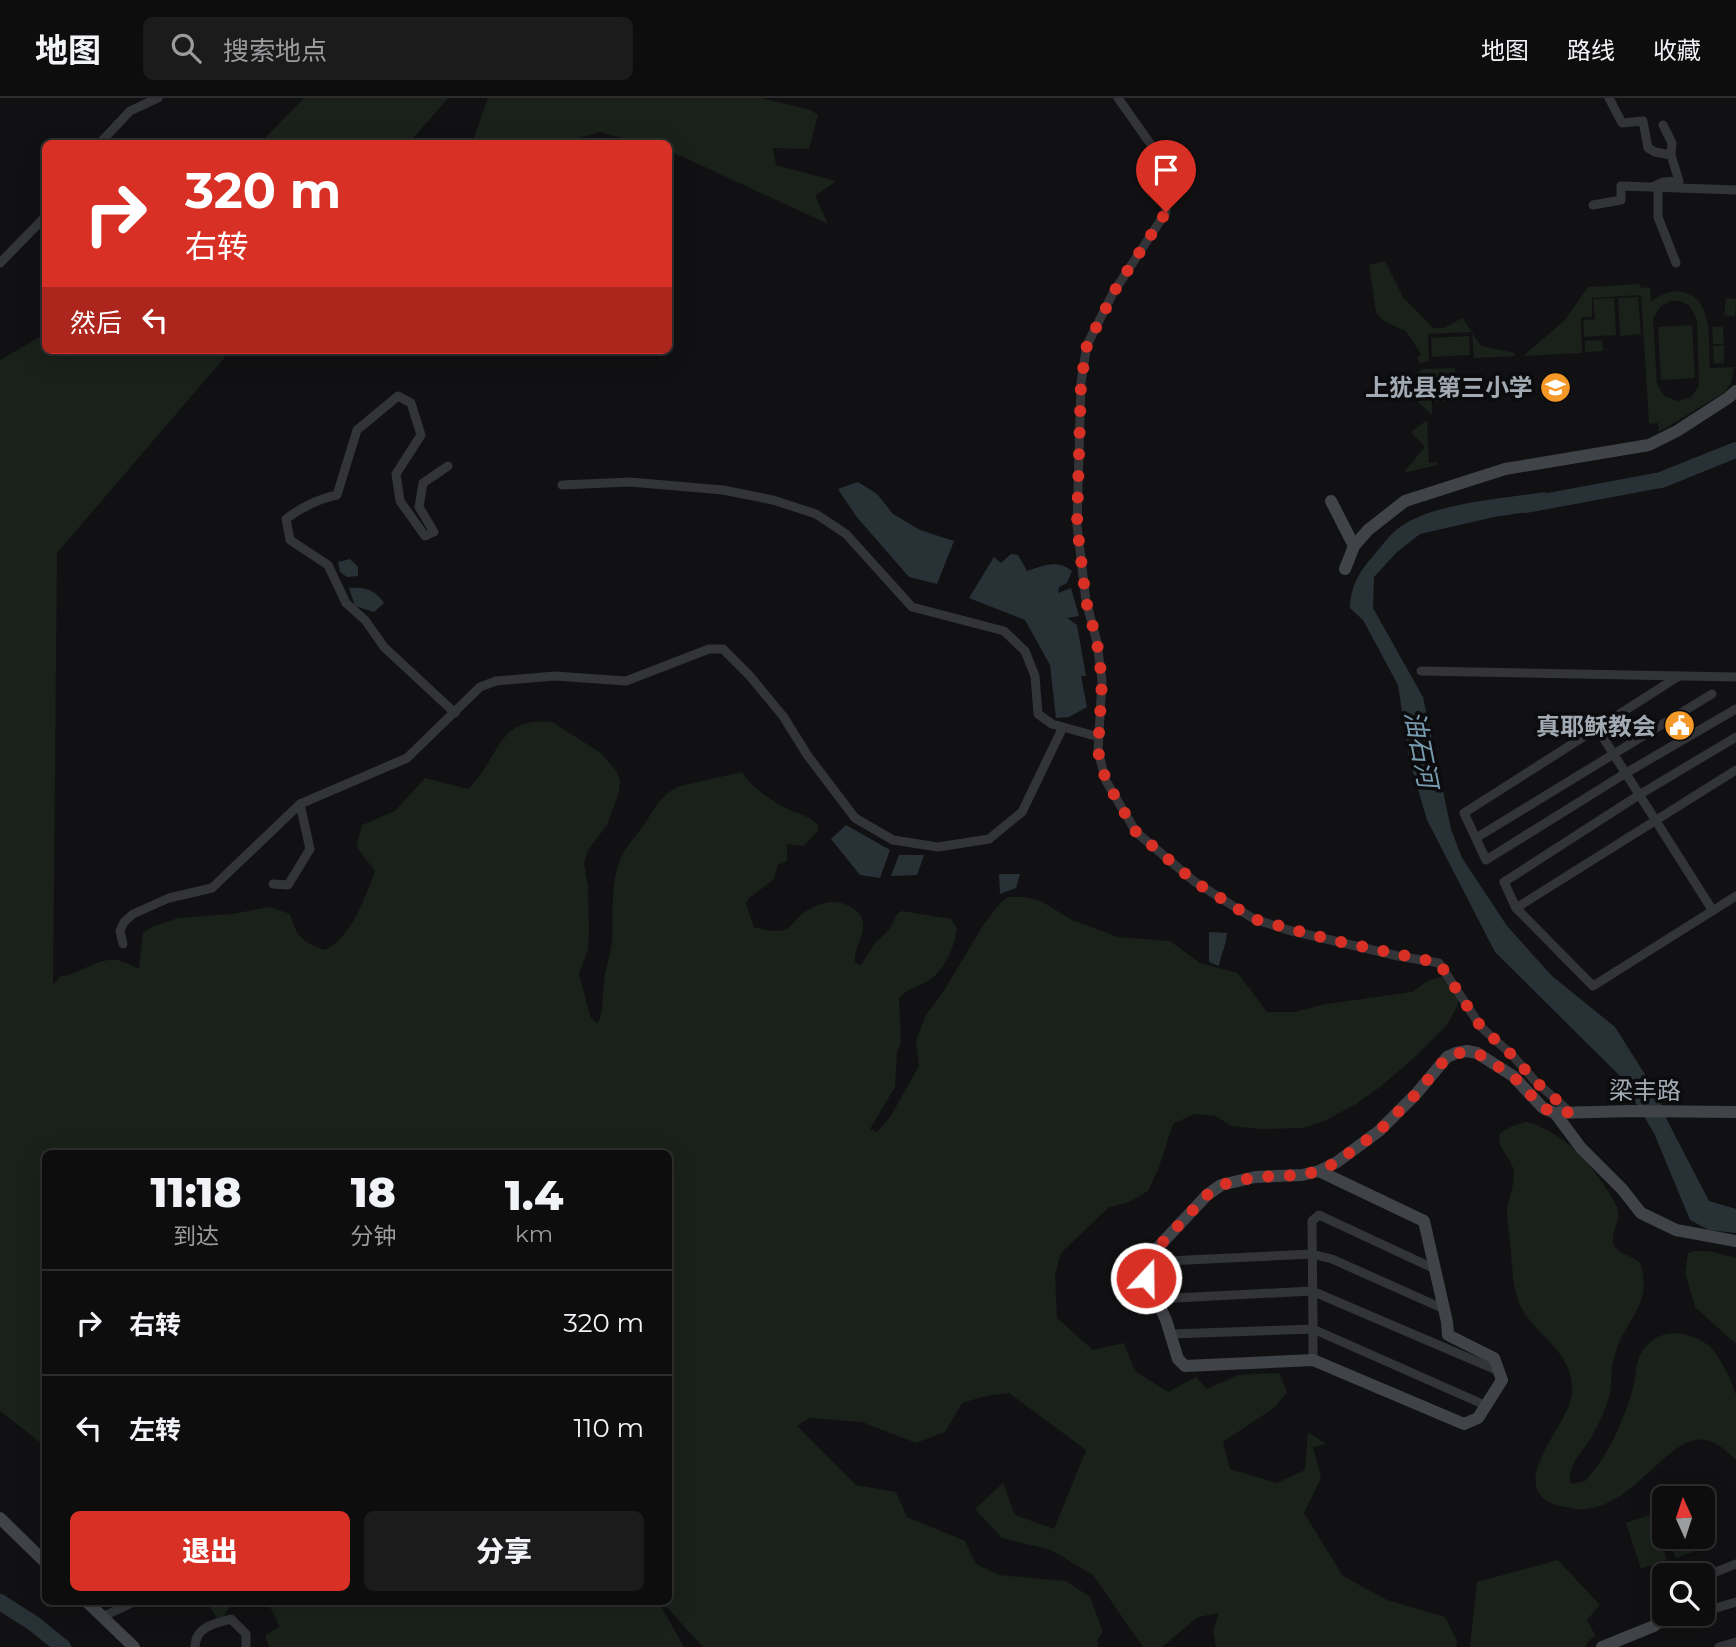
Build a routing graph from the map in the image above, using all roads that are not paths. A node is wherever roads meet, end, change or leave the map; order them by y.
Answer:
1 (158, 98) edge
2 (1118, 98) edge
3 (1609, 98) edge
4 (1663, 125) dead end
5 (103, 140) edge
6 (1671, 155) junction
7 (1655, 187) junction
8 (1736, 190) edge
9 (1593, 205) dead end
10 (42, 220) edge
11 (0, 263) edge
12 (1676, 263) dead end
13 (1736, 391) edge
14 (448, 466) dead end
15 (562, 485) dead end
16 (1331, 501) dead end
17 (1354, 546) junction
18 (1345, 569) dead end
19 (1421, 671) dead end
20 (1679, 676) junction
21 (1736, 677) edge
22 (1712, 694) dead end
23 (1736, 709) edge
24 (455, 713) junction
25 (1063, 727) junction
26 (1597, 728) junction
27 (1099, 737) junction
28 (1736, 737) edge
29 (1614, 753) junction
30 (1736, 770) edge
31 (1626, 773) junction
32 (1639, 795) junction
33 (300, 804) junction
34 (1656, 820) junction
35 (1476, 838) junction
36 (273, 884) dead end
37 (1736, 896) edge
38 (1516, 908) junction
39 (1713, 911) junction
40 (123, 944) dead end
41 (1570, 1112) junction
42 (1736, 1112) edge
43 (1555, 1113) junction
44 (1319, 1171) junction
45 (1736, 1241) edge
46 (1312, 1254) junction
47 (1146, 1262) junction
48 (1435, 1269) junction
49 (1312, 1291) junction
50 (1156, 1299) junction
51 (1444, 1309) junction
52 (1313, 1329) junction
53 (1171, 1335) junction
54 (1313, 1360) junction
55 (1499, 1371) junction
56 (1487, 1406) junction
57 (0, 1518) edge
58 (42, 1559) edge
59 (1736, 1564) edge
60 (1715, 1572) edge
61 (1736, 1602) edge
62 (90, 1605) edge
63 (128, 1605) edge
64 (1715, 1608) edge
65 (102, 1617) junction
66 (1654, 1626) edge
67 (1736, 1642) edge
68 (134, 1647) edge
69 (195, 1647) edge
70 (246, 1647) edge
71 (1602, 1647) edge
72 (1719, 1647) edge

1 - 5 street
2 - 27 street
3 - 6 street
4 - 6 street
6 - 7 street
7 - 8 street
7 - 9 street
7 - 12 street
10 - 11 street
13 - 17 street
14 - 24 street
15 - 25 street
16 - 17 street
17 - 18 street
19 - 20 street
20 - 21 street
20 - 26 street
22 - 29 street
23 - 31 street
24 - 25 street
24 - 33 street
25 - 27 street
26 - 29 street
26 - 35 street
27 - 41 street
28 - 32 street
29 - 31 street
29 - 35 street
30 - 34 street
31 - 32 street
31 - 35 street
32 - 34 street
32 - 38 street
33 - 36 street
33 - 40 street
34 - 38 street
34 - 39 street
37 - 39 street
38 - 39 street
41 - 42 street, 梁丰路
41 - 43 street, 梁丰路
43 - 44 street
43 - 45 street
44 - 47 street
44 - 48 street
46 - 47 street
46 - 48 street
46 - 49 street
46 - 51 street
47 - 50 street
48 - 51 street
49 - 50 street
49 - 52 street
49 - 55 street
50 - 53 street
51 - 55 street
52 - 53 street
52 - 54 street
52 - 56 street
53 - 54 street
54 - 56 street
55 - 56 street
57 - 58 street
59 - 60 street
61 - 64 street
62 - 65 street
63 - 65 street
65 - 68 street
66 - 71 street
67 - 72 street
69 - 70 street

